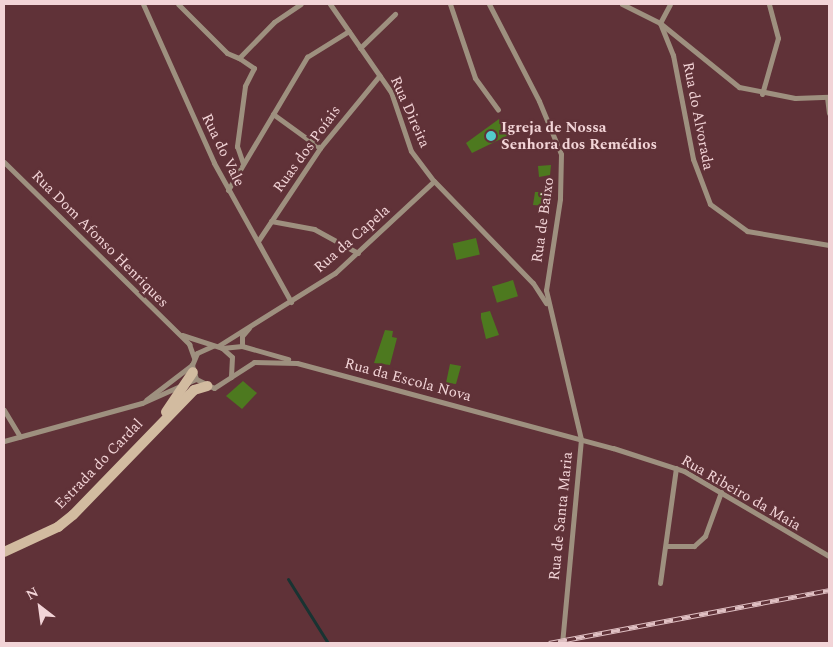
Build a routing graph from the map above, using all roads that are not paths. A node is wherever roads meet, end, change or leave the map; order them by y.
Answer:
1 (143, 4) edge
2 (178, 4) edge
3 (301, 4) edge
4 (450, 4) edge
5 (489, 4) edge
6 (622, 4) edge
7 (670, 4) edge
8 (769, 4) edge
9 (333, 5) edge
10 (395, 14) dead end
11 (660, 24) junction
12 (349, 31) junction
13 (360, 48) junction
14 (239, 58) junction
15 (380, 75) junction
16 (762, 94) junction
17 (828, 97) edge
18 (498, 110) dead end
19 (829, 113) edge
20 (273, 114) junction
21 (320, 148) junction
22 (4, 162) edge
23 (243, 163) junction
24 (434, 181) junction
25 (228, 190) junction
26 (271, 221) junction
27 (258, 241) junction
28 (829, 245) edge
29 (358, 253) junction
30 (291, 302) junction
31 (548, 306) junction
32 (254, 322) junction
33 (180, 334) junction
34 (242, 346) junction
35 (218, 347) junction
36 (194, 358) junction
37 (297, 363) junction
38 (193, 372) junction
39 (231, 377) junction
40 (184, 383) junction
41 (206, 386) junction
42 (142, 403) junction
43 (4, 410) edge
44 (160, 422) junction
45 (20, 437) junction
46 (581, 439) junction
47 (4, 441) edge
48 (676, 468) junction
49 (721, 492) junction
50 (666, 546) junction
51 (4, 552) edge
52 (829, 556) edge
53 (660, 582) dead end
54 (562, 643) edge

1 - 25 street, Rua do Vale
2 - 14 street
3 - 14 street
4 - 18 street
5 - 31 street, Rua de Baixo
6 - 11 street
7 - 11 street
8 - 16 street
9 - 12 street, Rua Direita
10 - 13 street
11 - 16 street
11 - 28 street, Rua do Alvorada
12 - 13 street, Rua Direita
12 - 20 street
13 - 15 street, Rua Direita
14 - 23 street
15 - 21 street, Ruas dos Poíais
15 - 24 street, Rua Direita
16 - 17 street
17 - 19 street
20 - 21 street
20 - 23 street
21 - 26 street, Ruas dos Poíais
22 - 33 street, Rua Dom Afonso Henriques
23 - 25 street
24 - 29 street, Rua da Capela
24 - 31 street, Rua Direita
25 - 27 street, Rua do Vale
26 - 27 street, Ruas dos Poíais
26 - 29 street
27 - 30 street, Rua do Vale
29 - 30 street, Rua da Capela
30 - 32 street, Rua da Capela
31 - 46 street, Rua de Santa Maria
32 - 34 street
32 - 35 street, Rua da Capela
33 - 35 street, Rua Dom Afonso Henriques
33 - 36 street, Rua Dom Afonso Henriques
34 - 35 street
34 - 37 street
35 - 36 street
35 - 39 street
36 - 38 street
37 - 39 street, Rua da Escola Nova
37 - 46 street, Rua da Escola Nova
38 - 40 street, Estrada do Cardal
38 - 41 street
38 - 42 street
39 - 41 street
40 - 42 street
40 - 44 street, Estrada do Cardal
41 - 44 street, Estrada do Cardal
42 - 45 street
43 - 45 street
44 - 51 street, Estrada do Cardal
45 - 47 street
46 - 48 street, Rua Ribeiro da Maia
46 - 54 street, Rua de Santa Maria
48 - 49 street, Rua Ribeiro da Maia
48 - 50 street
49 - 50 street
49 - 52 street, Rua Ribeiro da Maia
50 - 53 street

